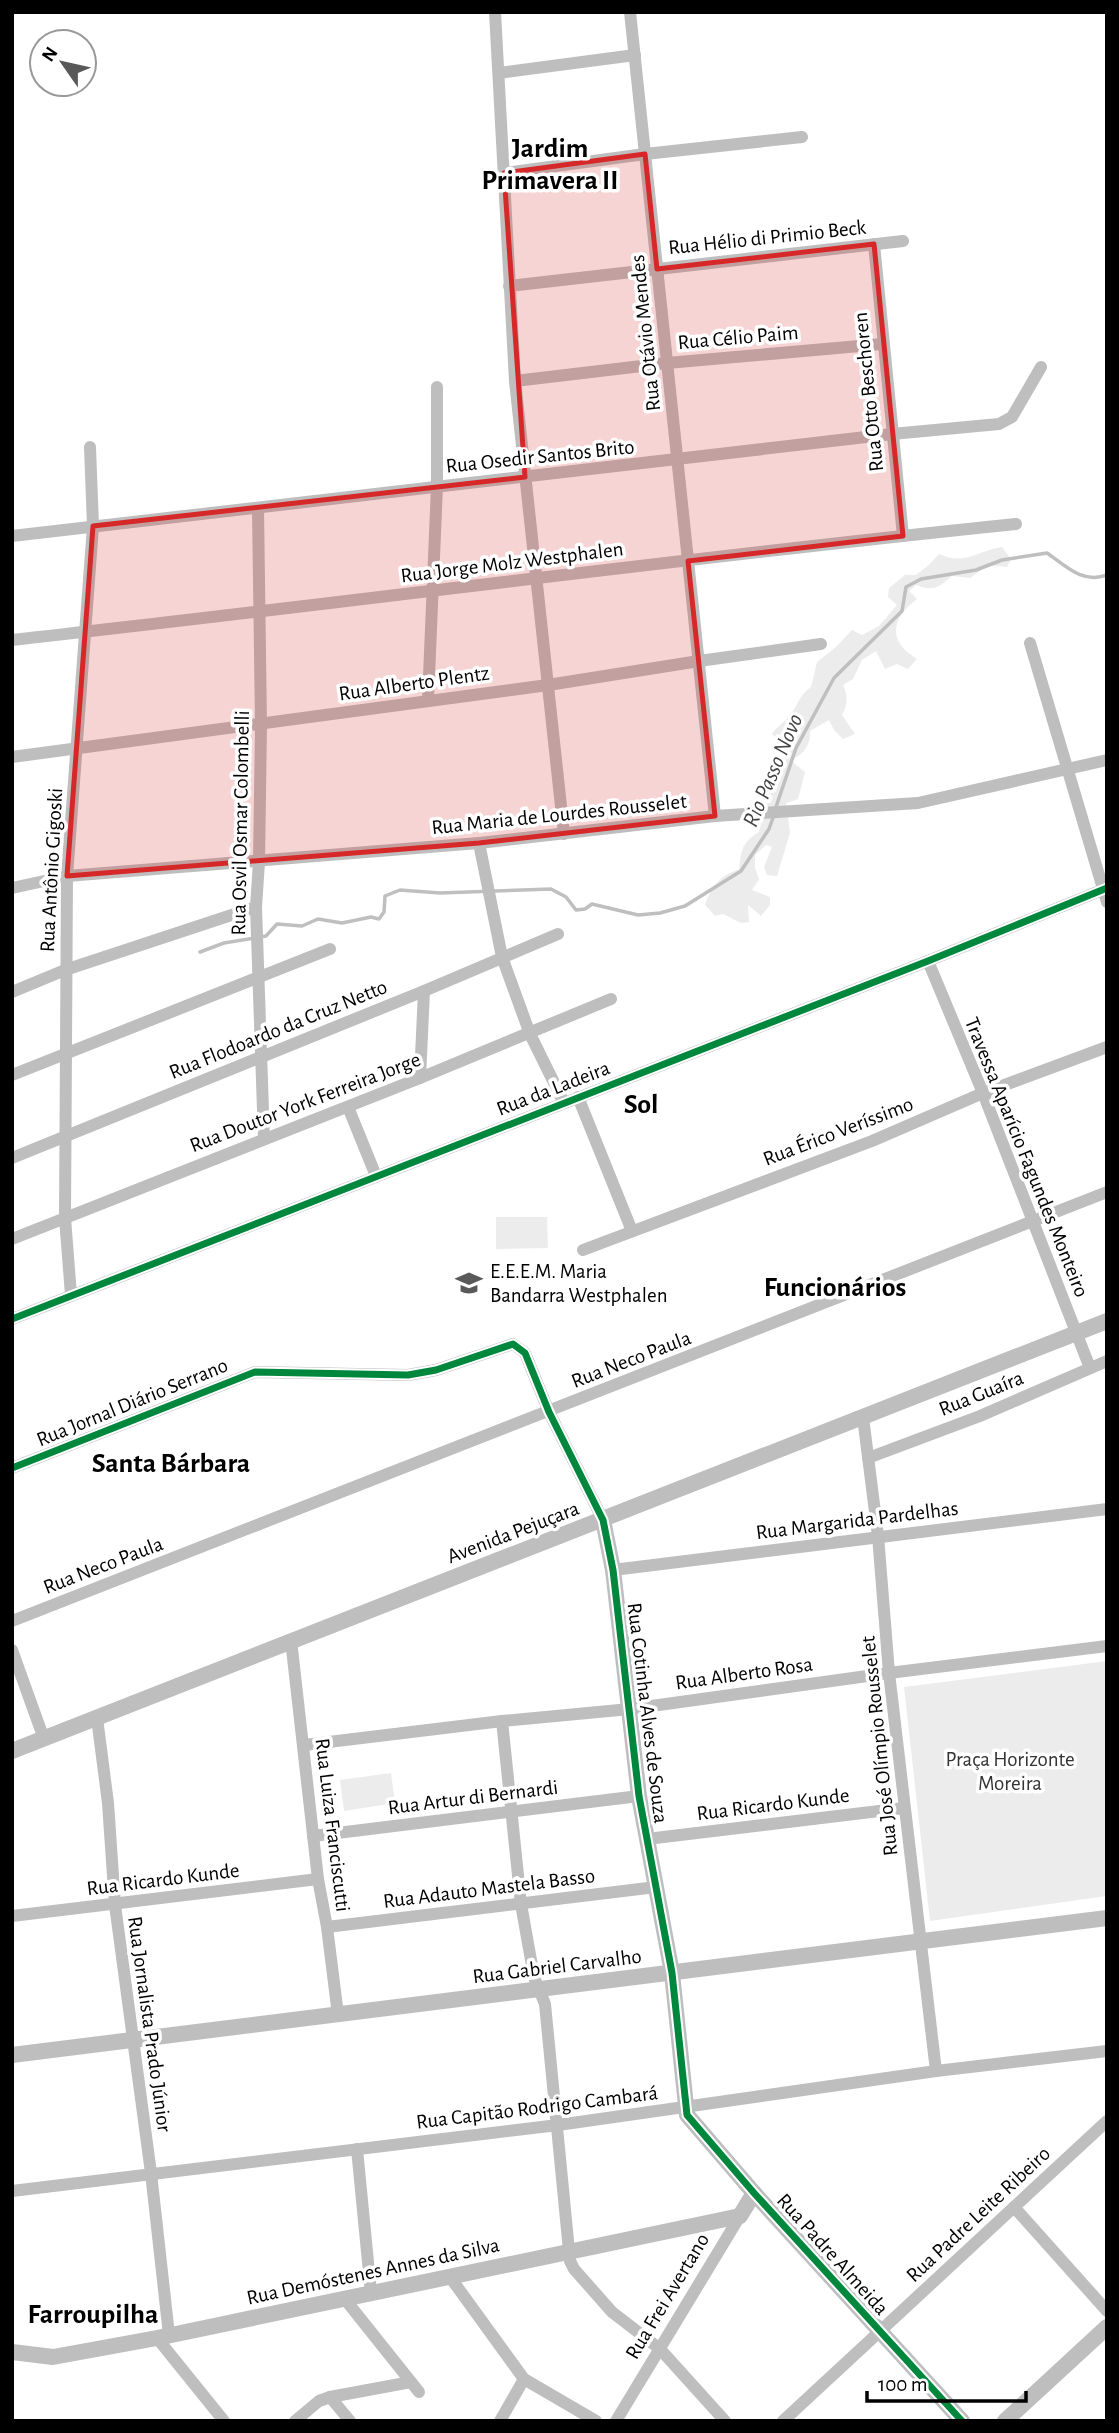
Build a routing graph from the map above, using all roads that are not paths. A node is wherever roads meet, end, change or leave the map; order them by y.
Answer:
1 (495, 12) edge
2 (630, 12) edge
3 (635, 55) junction
4 (499, 73) junction
5 (802, 137) dead end
6 (645, 154) junction
7 (504, 173) junction
8 (903, 241) dead end
9 (873, 244) junction
10 (657, 269) junction
11 (509, 286) junction
12 (882, 344) junction
13 (667, 363) junction
14 (1041, 367) dead end
15 (515, 381) junction
16 (437, 387) dead end
17 (892, 434) junction
18 (90, 447) dead end
19 (677, 460) junction
20 (525, 477) junction
21 (437, 486) junction
22 (258, 508) junction
23 (1016, 524) dead end
24 (93, 526) junction
25 (12, 536) edge
26 (903, 536) junction
27 (688, 561) junction
28 (536, 577) junction
29 (432, 591) junction
30 (260, 612) junction
31 (85, 632) junction
32 (12, 640) edge
33 (1030, 643) dead end
34 (821, 644) dead end
35 (699, 661) junction
36 (548, 685) junction
37 (428, 700) junction
38 (261, 725) junction
39 (76, 748) junction
40 (12, 758) edge
41 (1107, 760) edge
42 (1067, 767) junction
43 (715, 816) junction
44 (564, 834) junction
45 (479, 844) junction
46 (259, 862) junction
47 (67, 876) junction
48 (12, 888) edge
49 (1105, 893) edge
50 (256, 907) junction
51 (558, 934) dead end
52 (330, 949) dead end
53 (502, 957) junction
54 (928, 961) junction
55 (65, 970) junction
56 (259, 976) junction
57 (424, 991) junction
58 (12, 992) edge
59 (611, 999) dead end
60 (530, 1034) junction
61 (1107, 1047) edge
62 (68, 1052) junction
63 (260, 1056) junction
64 (12, 1075) edge
65 (421, 1078) junction
66 (983, 1093) junction
67 (578, 1097) junction
68 (564, 1102) junction
69 (348, 1107) junction
70 (66, 1136) junction
71 (264, 1139) junction
72 (12, 1158) edge
73 (376, 1176) junction
74 (1107, 1192) edge
75 (65, 1218) junction
76 (1032, 1221) junction
77 (632, 1231) junction
78 (12, 1239) edge
79 (583, 1250) dead end
80 (71, 1296) junction
81 (12, 1319) edge
82 (1107, 1321) edge
83 (1076, 1333) junction
84 (513, 1344) joint
85 (1106, 1363) edge
86 (1090, 1368) junction
87 (549, 1412) junction
88 (863, 1417) junction
89 (868, 1458) junction
90 (12, 1468) edge
91 (1107, 1508) edge
92 (603, 1520) junction
93 (878, 1536) junction
94 (613, 1570) junction
95 (12, 1621) edge
96 (290, 1640) junction
97 (1107, 1646) edge
98 (12, 1650) edge
99 (889, 1673) junction
100 (630, 1709) junction
101 (97, 1718) junction
102 (502, 1721) junction
103 (44, 1739) junction
104 (304, 1745) junction
105 (12, 1751) edge
106 (639, 1796) junction
107 (904, 1808) junction
108 (510, 1813) junction
109 (313, 1836) junction
110 (647, 1839) junction
111 (318, 1880) junction
112 (656, 1887) junction
113 (521, 1903) junction
114 (115, 1905) junction
115 (12, 1916) edge
116 (1107, 1918) edge
117 (327, 1927) junction
118 (921, 1942) junction
119 (672, 1973) junction
120 (539, 1990) junction
121 (338, 2015) junction
122 (133, 2039) junction
123 (1107, 2051) edge
124 (12, 2055) edge
125 (936, 2071) junction
126 (686, 2107) junction
127 (1107, 2121) edge
128 (558, 2124) junction
129 (357, 2149) junction
130 (151, 2173) junction
131 (12, 2191) edge
132 (754, 2193) junction
133 (1014, 2207) junction
134 (740, 2216) junction
135 (570, 2252) junction
136 (450, 2277) junction
137 (370, 2293) junction
138 (344, 2298) junction
139 (1107, 2311) edge
140 (1107, 2327) edge
141 (880, 2331) junction
142 (163, 2336) junction
143 (660, 2348) junction
144 (12, 2352) edge
145 (524, 2379) junction
146 (330, 2397) junction
147 (224, 2421) edge
148 (295, 2421) edge
149 (350, 2421) edge
150 (499, 2421) edge
151 (596, 2421) edge
152 (616, 2421) edge
153 (725, 2421) edge
154 (783, 2421) edge
155 (962, 2421) edge
156 (1005, 2421) edge

1 - 4 street
2 - 3 street, Rua Otávio Mendes
3 - 4 street
3 - 6 street, Rua Otávio Mendes
4 - 7 street
5 - 6 street
6 - 7 street
6 - 10 street, Rua Otávio Mendes
7 - 11 street
8 - 9 street, Rua Hélio di Primio Beck
9 - 10 street, Rua Hélio di Primio Beck
9 - 12 street, Rua Otto Beschoren
10 - 11 street, Rua Hélio di Primio Beck
10 - 13 street, Rua Otávio Mendes
11 - 15 street
12 - 13 street, Rua Célio Paim
12 - 17 street, Rua Otto Beschoren
13 - 15 street, Rua Célio Paim
13 - 19 street, Rua Otávio Mendes
14 - 17 street, Rua Osedir Santos Brito
15 - 20 street
16 - 21 street
17 - 19 street, Rua Osedir Santos Brito
17 - 26 street, Rua Otto Beschoren
18 - 24 street, Rua Antônio Gigoski
19 - 20 street, Rua Osedir Santos Brito
19 - 27 street, Rua Otávio Mendes
20 - 21 street, Rua Osedir Santos Brito
20 - 28 street
21 - 22 street, Rua Osedir Santos Brito
21 - 29 street
22 - 24 street, Rua Osedir Santos Brito
22 - 30 street, Rua Osvil Osmar Colombelli
23 - 26 street, Rua Jorge Molz Westphalen
24 - 25 street, Rua Osedir Santos Brito
24 - 31 street, Rua Antônio Gigoski
26 - 27 street, Rua Jorge Molz Westphalen
27 - 28 street, Rua Jorge Molz Westphalen
27 - 35 street, Rua Otávio Mendes
28 - 29 street, Rua Jorge Molz Westphalen
28 - 36 street
29 - 30 street, Rua Jorge Molz Westphalen
29 - 37 street
30 - 31 street, Rua Jorge Molz Westphalen
30 - 38 street, Rua Osvil Osmar Colombelli
31 - 32 street, Rua Jorge Molz Westphalen
31 - 39 street, Rua Antônio Gigoski
33 - 42 street
34 - 35 street, Rua Alberto Plentz
35 - 36 street, Rua Alberto Plentz
35 - 43 street, Rua Otávio Mendes
36 - 37 street, Rua Alberto Plentz
36 - 44 street
37 - 38 street, Rua Alberto Plentz
38 - 39 street, Rua Alberto Plentz
38 - 46 street, Rua Osvil Osmar Colombelli
39 - 40 street, Rua Alberto Plentz
39 - 47 street, Rua Antônio Gigoski
41 - 42 street, Rua Maria de Lourdes Rousselet
42 - 43 street, Rua Maria de Lourdes Rousselet
42 - 49 street
43 - 44 street, Rua Maria de Lourdes Rousselet
44 - 45 street, Rua Maria de Lourdes Rousselet
45 - 46 street, Rua Maria de Lourdes Rousselet
45 - 53 street
46 - 47 street, Rua Maria de Lourdes Rousselet
46 - 50 street, Rua Osvil Osmar Colombelli
47 - 48 street, Rua Maria de Lourdes Rousselet
47 - 55 street, Rua Antônio Gigoski
49 - 54 street, Rua da Ladeira
50 - 55 street
50 - 56 street, Rua Osvil Osmar Colombelli
51 - 53 street, Rua Flodoardo da Cruz Netto
52 - 56 street
53 - 57 street, Rua Flodoardo da Cruz Netto
53 - 60 street
54 - 66 street, Travessa Aparício Fagundes Monteiro
54 - 67 street, Rua da Ladeira
55 - 58 street
55 - 62 street, Rua Antônio Gigoski
56 - 62 street
56 - 63 street, Rua Osvil Osmar Colombelli
57 - 63 street, Rua Flodoardo da Cruz Netto
57 - 65 street
59 - 60 street, Rua Doutor York Ferreira Jorge
60 - 65 street, Rua Doutor York Ferreira Jorge
60 - 68 street
61 - 66 street, Rua Érico Veríssimo
62 - 64 street
62 - 70 street, Rua Antônio Gigoski
63 - 70 street, Rua Flodoardo da Cruz Netto
63 - 71 street, Rua Osvil Osmar Colombelli
65 - 69 street, Rua Doutor York Ferreira Jorge
66 - 76 street, Travessa Aparício Fagundes Monteiro
66 - 77 street, Rua Érico Veríssimo
67 - 68 street, Rua da Ladeira
67 - 77 street
68 - 73 street, Rua da Ladeira
69 - 71 street, Rua Doutor York Ferreira Jorge
69 - 73 street
70 - 72 street, Rua Flodoardo da Cruz Netto
70 - 75 street, Rua Antônio Gigoski
71 - 75 street, Rua Doutor York Ferreira Jorge
73 - 80 street, Rua da Ladeira
74 - 76 street, Rua Neco Paula
75 - 78 street, Rua Doutor York Ferreira Jorge
75 - 80 street, Rua Antônio Gigoski
76 - 83 street, Travessa Aparício Fagundes Monteiro
76 - 87 street, Rua Neco Paula
77 - 79 street, Rua Érico Veríssimo
80 - 81 street, Rua da Ladeira
82 - 83 street, Avenida Pejuçara
83 - 86 street, Travessa Aparício Fagundes Monteiro
83 - 88 street, Avenida Pejuçara
84 - 87 street, Rua Cotinha Alves de Souza
84 - 90 street, Rua Jornal Diário Serrano
85 - 86 street, Rua Guaíra
86 - 89 street, Rua Guaíra
87 - 92 street, Rua Cotinha Alves de Souza
87 - 95 street, Rua Neco Paula
88 - 89 street, Rua José Olímpio Rousselet
88 - 92 street, Avenida Pejuçara
89 - 93 street, Rua José Olímpio Rousselet
91 - 93 street, Rua Margarida Pardelhas
92 - 94 street, Rua Cotinha Alves de Souza
92 - 96 street, Avenida Pejuçara
93 - 94 street, Rua Margarida Pardelhas
93 - 99 street, Rua José Olímpio Rousselet
94 - 100 street, Rua Cotinha Alves de Souza
96 - 101 street, Avenida Pejuçara
96 - 104 street, Rua Luiza Franciscutti
97 - 99 street, Rua Alberto Rosa
98 - 103 street
99 - 100 street, Rua Alberto Rosa
99 - 107 street, Rua José Olímpio Rousselet
100 - 102 street, Rua Alberto Rosa
100 - 106 street, Rua Cotinha Alves de Souza
101 - 103 street, Avenida Pejuçara
101 - 114 street, Rua Jornalista Prado Júnior
102 - 104 street, Rua Alberto Rosa
102 - 108 street
103 - 105 street, Avenida Pejuçara
104 - 109 street, Rua Luiza Franciscutti
106 - 108 street, Rua Artur di Bernardi
106 - 110 street, Rua Cotinha Alves de Souza
107 - 110 street, Rua Ricardo Kunde
107 - 118 street, Rua José Olímpio Rousselet
108 - 109 street, Rua Artur di Bernardi
108 - 113 street
109 - 111 street, Rua Luiza Franciscutti
110 - 112 street, Rua Cotinha Alves de Souza
111 - 114 street, Rua Ricardo Kunde
111 - 117 street, Rua Luiza Franciscutti
112 - 113 street, Rua Adauto Mastela Basso
112 - 119 street, Rua Cotinha Alves de Souza
113 - 117 street, Rua Adauto Mastela Basso
113 - 120 street
114 - 115 street, Rua Ricardo Kunde
114 - 122 street, Rua Jornalista Prado Júnior
116 - 118 street, Rua Gabriel Carvalho
117 - 121 street, Rua Luiza Franciscutti
118 - 119 street, Rua Gabriel Carvalho
118 - 125 street, Rua José Olímpio Rousselet
119 - 120 street, Rua Gabriel Carvalho
119 - 126 street, Rua Cotinha Alves de Souza
120 - 121 street, Rua Gabriel Carvalho
120 - 128 street
121 - 122 street, Rua Gabriel Carvalho
122 - 124 street, Rua Gabriel Carvalho
122 - 130 street, Rua Jornalista Prado Júnior
123 - 125 street, Rua Capitão Rodrigo Cambará
125 - 126 street, Rua Capitão Rodrigo Cambará
126 - 128 street, Rua Capitão Rodrigo Cambará
126 - 132 street, Rua Padre Almeida
127 - 133 street, Rua Padre Leite Ribeiro
128 - 129 street, Rua Capitão Rodrigo Cambará
128 - 135 street
129 - 130 street, Rua Capitão Rodrigo Cambará
129 - 137 street
130 - 131 street, Rua Capitão Rodrigo Cambará
130 - 142 street, Rua Jornalista Prado Júnior
132 - 134 street, Rua Frei Avertano
132 - 141 street, Rua Padre Almeida
133 - 139 street
133 - 141 street, Rua Padre Leite Ribeiro
134 - 135 street, Rua Demóstenes Annes da Silva
134 - 143 street, Rua Frei Avertano
135 - 136 street, Rua Demóstenes Annes da Silva
135 - 143 street
136 - 137 street, Rua Demóstenes Annes da Silva
136 - 145 street
137 - 138 street, Rua Demóstenes Annes da Silva
138 - 142 street, Rua Demóstenes Annes da Silva
138 - 146 street
140 - 156 street
141 - 154 street, Rua Padre Leite Ribeiro
141 - 155 street, Rua Padre Almeida
142 - 144 street, Rua Demóstenes Annes da Silva
142 - 147 street
143 - 152 street, Rua Frei Avertano
143 - 153 street
145 - 150 street
145 - 151 street
146 - 148 street
146 - 149 street

